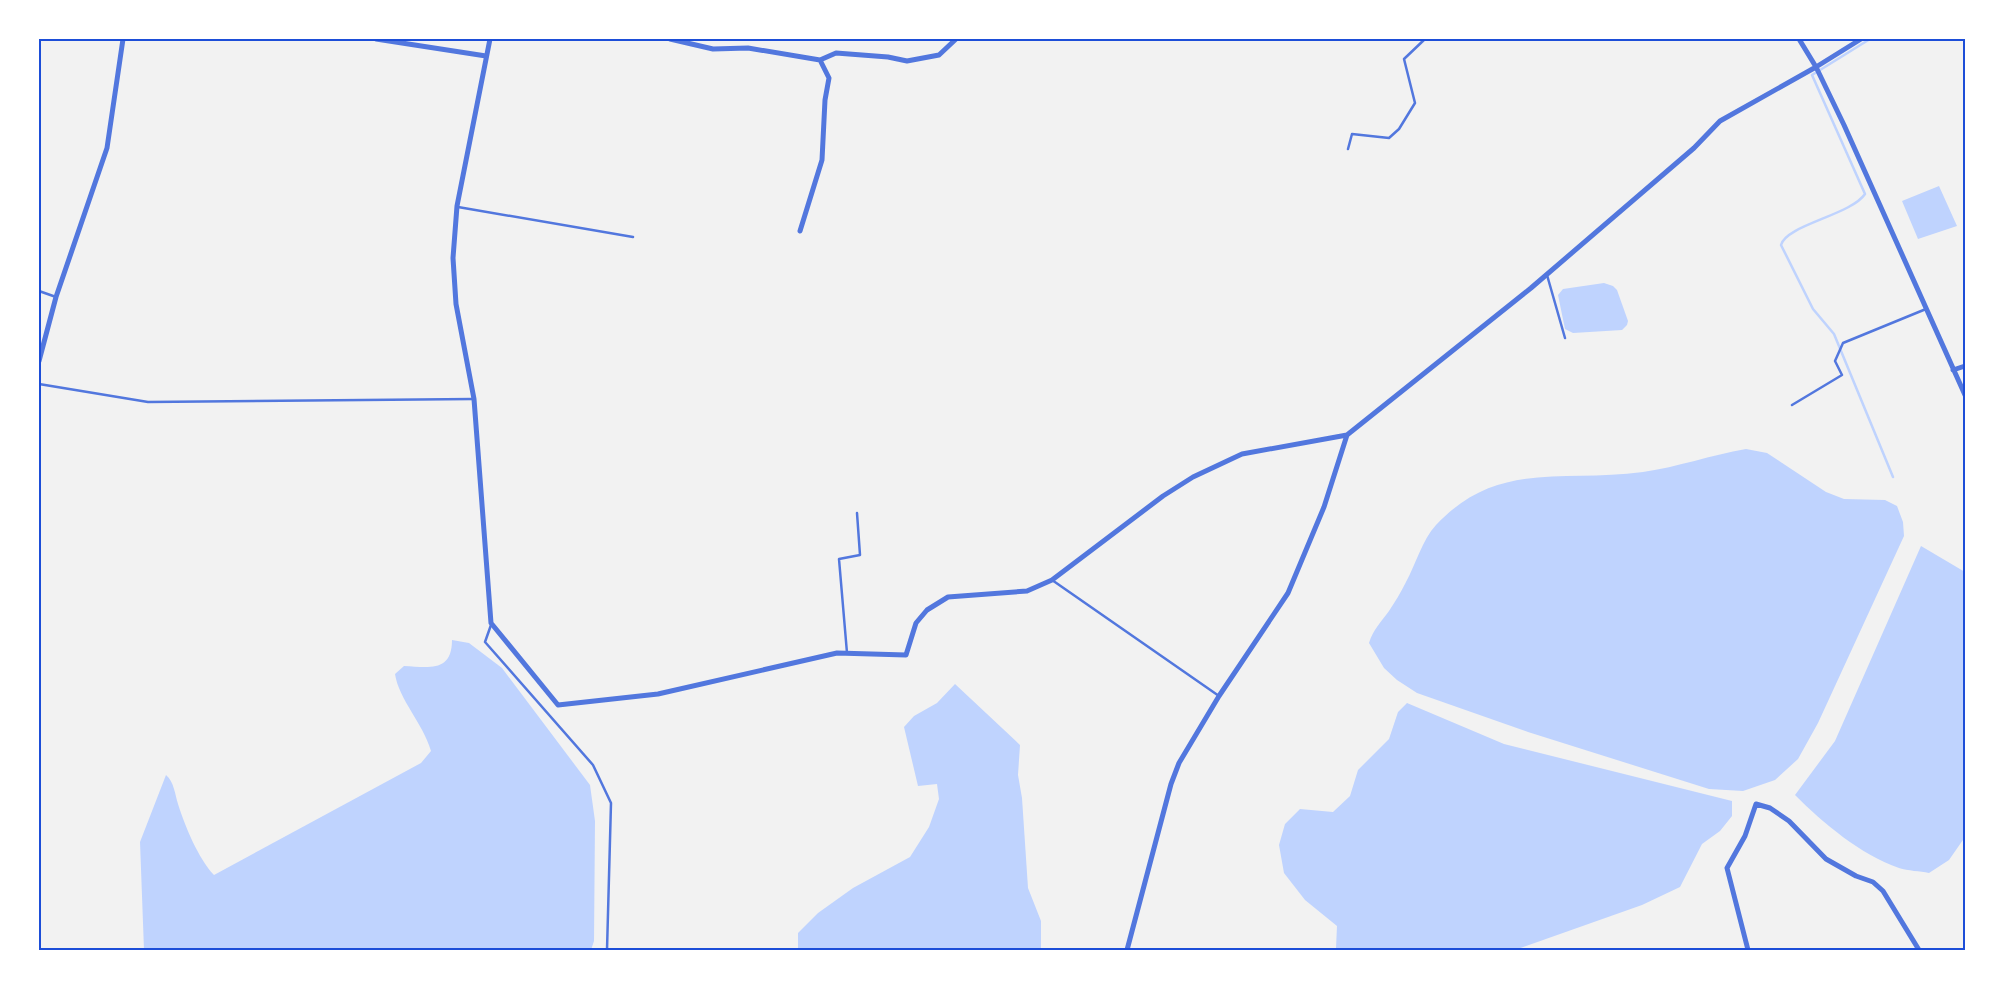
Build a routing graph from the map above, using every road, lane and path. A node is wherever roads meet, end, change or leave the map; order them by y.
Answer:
1 (122, 39) edge
2 (376, 39) edge
3 (490, 39) edge
4 (670, 39) edge
5 (956, 39) edge
6 (1425, 39) edge
7 (1799, 39) edge
8 (1861, 39) edge
9 (486, 56) junction
10 (820, 60) junction
11 (1816, 67) junction
12 (1348, 149) dead end
13 (457, 206) junction
14 (800, 231) dead end
15 (634, 236) dead end
16 (1547, 275) junction
17 (39, 290) edge
18 (56, 297) junction
19 (1927, 308) junction
20 (1565, 338) dead end
21 (41, 347) edge
22 (39, 362) edge
23 (1965, 366) edge
24 (1954, 370) junction
25 (39, 384) edge
26 (1965, 395) edge
27 (474, 400) junction
28 (1792, 405) dead end
29 (1347, 435) junction
30 (857, 514) dead end
31 (1052, 580) junction
32 (491, 623) junction
33 (847, 653) junction
34 (1219, 696) junction
35 (607, 950) edge
36 (1128, 950) edge
37 (1748, 950) edge
38 (1919, 950) edge

1 - 18 street
2 - 9 street
3 - 9 street
4 - 10 street
5 - 10 street
6 - 12 lane
7 - 11 street
8 - 11 street
9 - 13 street
10 - 14 street
11 - 16 street
11 - 19 street
13 - 15 lane
13 - 27 street
16 - 20 lane
16 - 29 street
17 - 18 lane
18 - 21 street
19 - 24 street
19 - 28 lane
21 - 22 street
23 - 24 street
24 - 26 street
25 - 27 lane
27 - 32 street
29 - 31 street
29 - 34 street
30 - 33 lane
31 - 33 street
31 - 34 lane
32 - 33 street
32 - 35 lane
34 - 36 street
37 - 38 street

